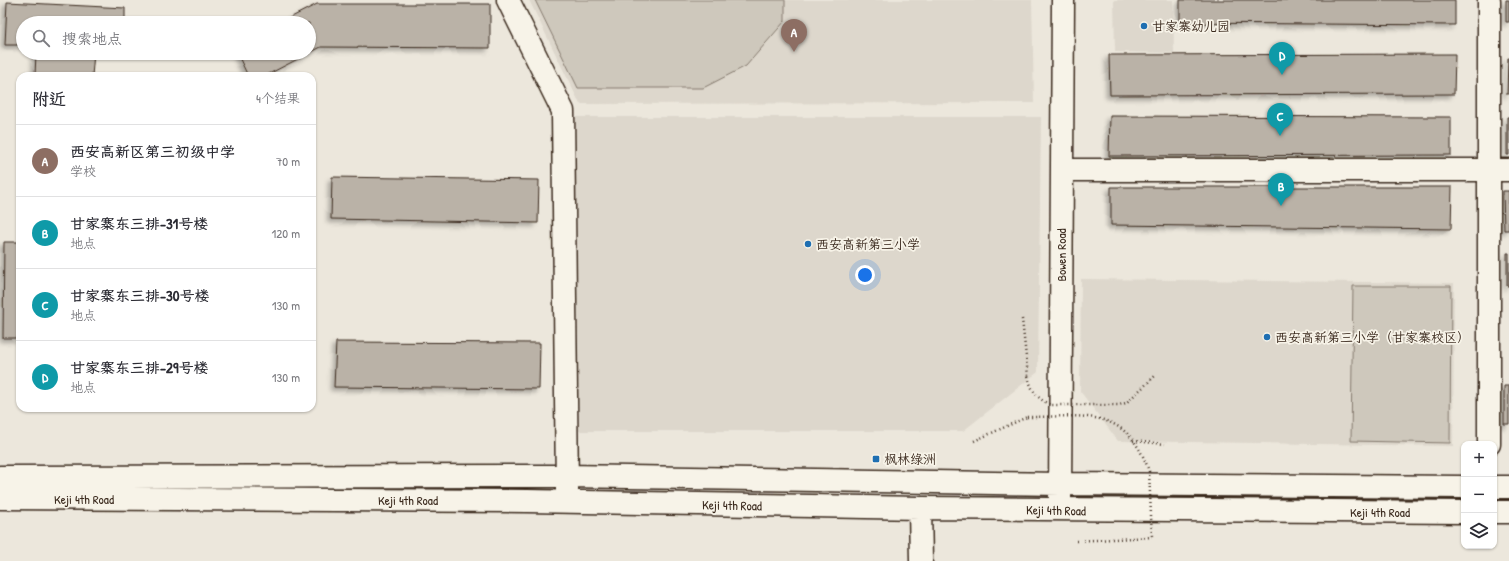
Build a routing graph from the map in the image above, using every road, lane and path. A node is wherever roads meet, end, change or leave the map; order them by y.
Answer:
1 (508, 0) edge
2 (1063, 0) edge
3 (1489, 0) edge
4 (1062, 170) junction
5 (1500, 170) edge
6 (1022, 319) dead end
7 (1154, 376) dead end
8 (974, 441) dead end
9 (1133, 441) junction
10 (1489, 441) edge
11 (1165, 444) dead end
12 (567, 476) junction
13 (0, 477) edge
14 (1060, 484) junction
15 (1461, 487) edge
16 (1497, 487) edge
17 (1509, 487) edge
18 (0, 498) edge
19 (567, 501) junction
20 (920, 508) junction
21 (1060, 510) junction
22 (1461, 512) edge
23 (1497, 512) edge
24 (1509, 512) edge
25 (1076, 541) dead end
26 (921, 561) edge

1 - 12 street
2 - 4 street, Bowen Road
3 - 5 street
4 - 5 street
4 - 14 street, Bowen Road
5 - 10 street
6 - 7 path, bridge
8 - 9 path, bridge
9 - 11 path
9 - 25 path, bridge
12 - 13 street, Keji 4th Road
12 - 14 street, Keji 4th Road
12 - 19 street
14 - 15 street, Keji 4th Road
14 - 21 street, Bowen Road
16 - 17 street
18 - 19 street, Keji 4th Road
19 - 20 street, Keji 4th Road
20 - 21 street, Keji 4th Road
20 - 26 street
21 - 22 street, Keji 4th Road
23 - 24 street

